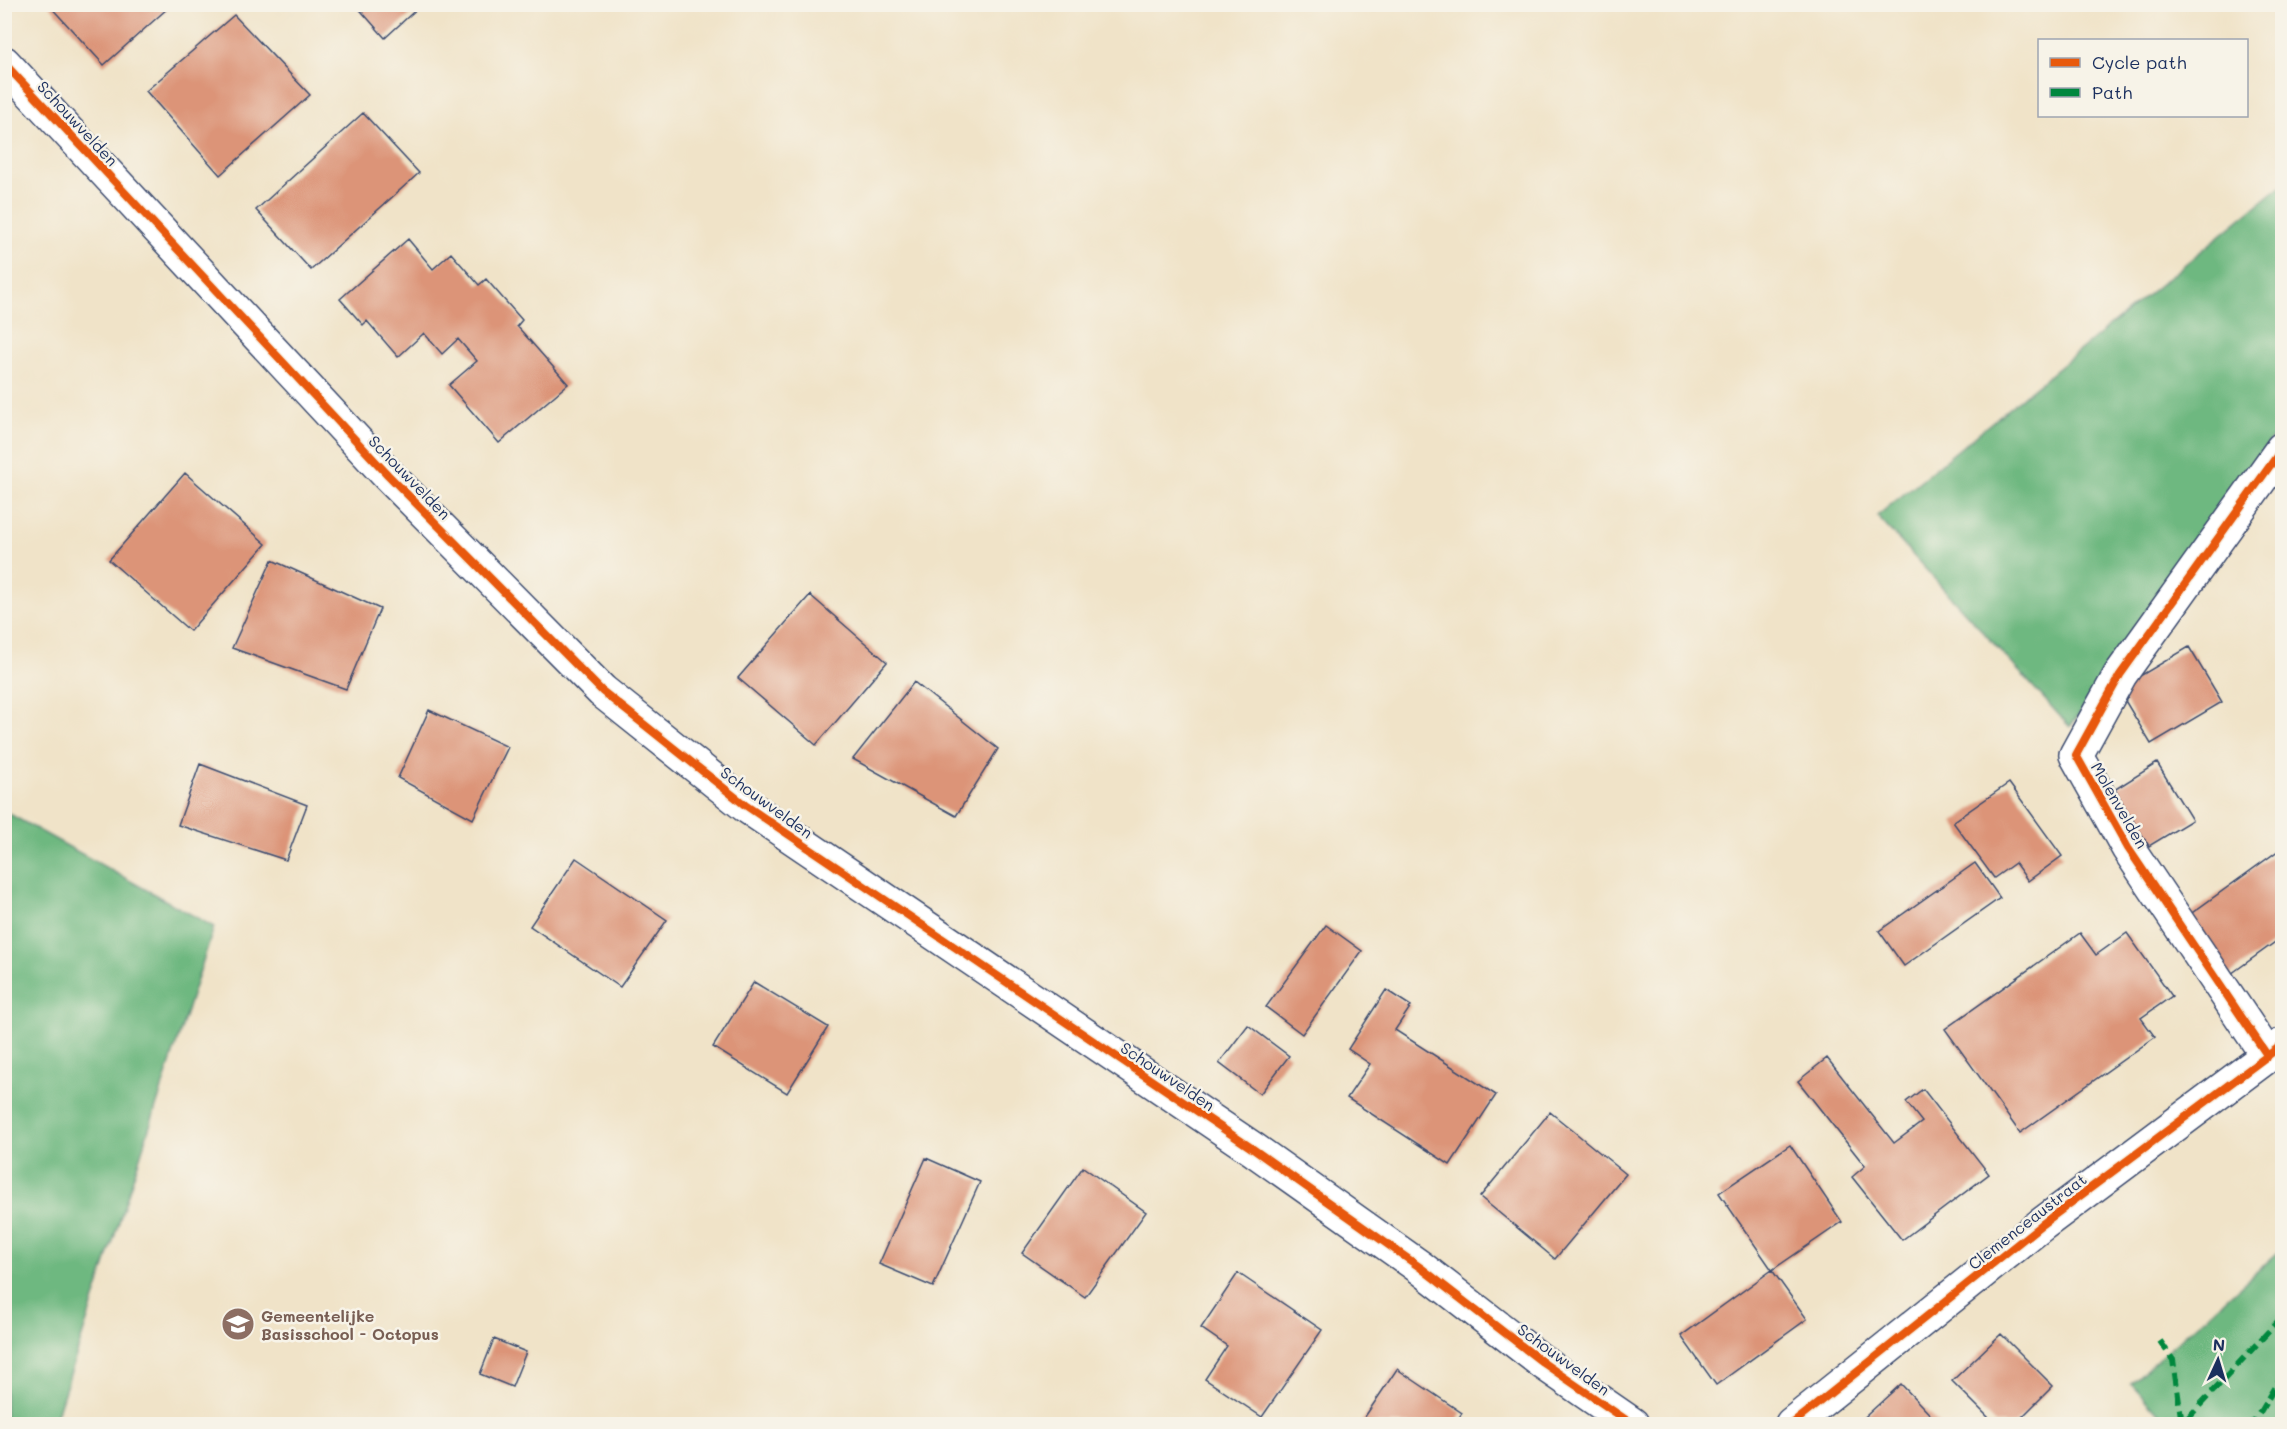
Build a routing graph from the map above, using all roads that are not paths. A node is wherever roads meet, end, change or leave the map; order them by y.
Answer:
1 (4, 63) edge
2 (2283, 449) edge
3 (2275, 1050) edge
4 (1632, 1425) edge
5 (1792, 1425) edge

1 - 4 street, Schouwvelden
2 - 3 street, Molenvelden
3 - 5 street, Clemenceaustraat

